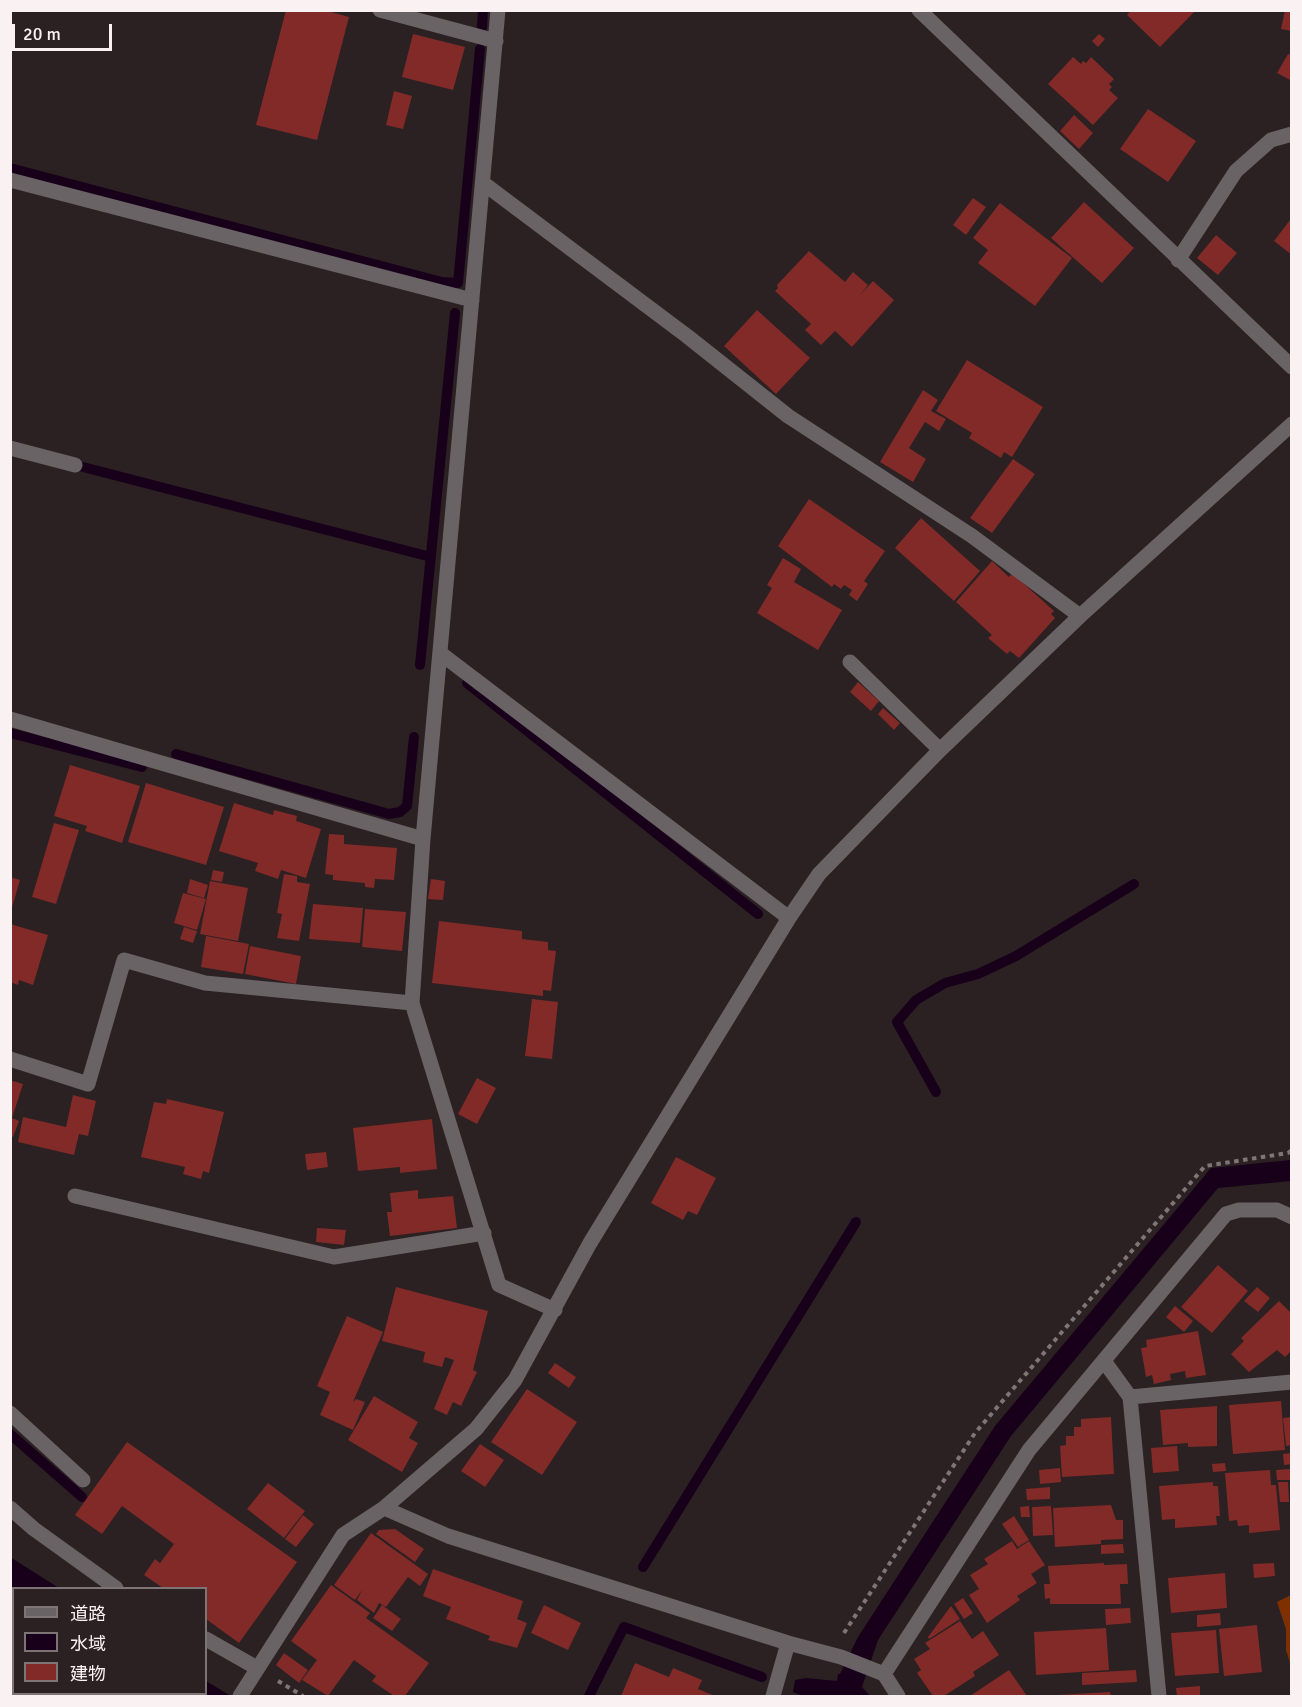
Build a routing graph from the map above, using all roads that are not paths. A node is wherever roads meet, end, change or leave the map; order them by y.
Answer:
1 (381, 10) edge
2 (498, 10) edge
3 (919, 10) edge
4 (496, 41) junction
5 (1292, 134) edge
6 (10, 180) edge
7 (483, 183) junction
8 (1178, 260) junction
9 (472, 300) junction
10 (1292, 367) edge
11 (1292, 424) edge
12 (10, 448) edge
13 (75, 465) dead end
14 (1080, 616) junction
15 (440, 653) junction
16 (850, 662) dead end
17 (10, 719) edge
18 (940, 750) junction
19 (423, 839) junction
20 (789, 918) junction
21 (412, 1003) junction
22 (10, 1059) edge
23 (75, 1196) dead end
24 (1292, 1217) edge
25 (484, 1233) junction
26 (555, 1310) junction
27 (1104, 1361) junction
28 (1292, 1382) edge
29 (1130, 1397) junction
30 (10, 1413) edge
31 (83, 1480) dead end
32 (10, 1508) edge
33 (384, 1508) junction
34 (115, 1587) edge
35 (207, 1640) edge
36 (788, 1643) junction
37 (257, 1668) junction
38 (879, 1672) junction
39 (243, 1691) edge
40 (772, 1696) edge
41 (898, 1696) edge
42 (1159, 1696) edge

1 - 4 street
2 - 4 street
3 - 8 street
4 - 7 street
5 - 8 street
6 - 9 street
7 - 9 street
7 - 14 street
8 - 10 street
9 - 15 street
11 - 14 street
12 - 13 street
14 - 18 street
15 - 19 street
15 - 20 street
16 - 18 street
17 - 19 street
18 - 20 street
19 - 21 street
20 - 26 street
21 - 22 street
21 - 25 street
23 - 25 street
24 - 27 street
25 - 26 street
26 - 33 street
27 - 29 street
27 - 38 street
28 - 29 street
29 - 42 street
30 - 31 street
32 - 34 street
33 - 36 street
33 - 37 street
35 - 37 street
36 - 38 street
36 - 40 street
37 - 39 street
38 - 41 street

